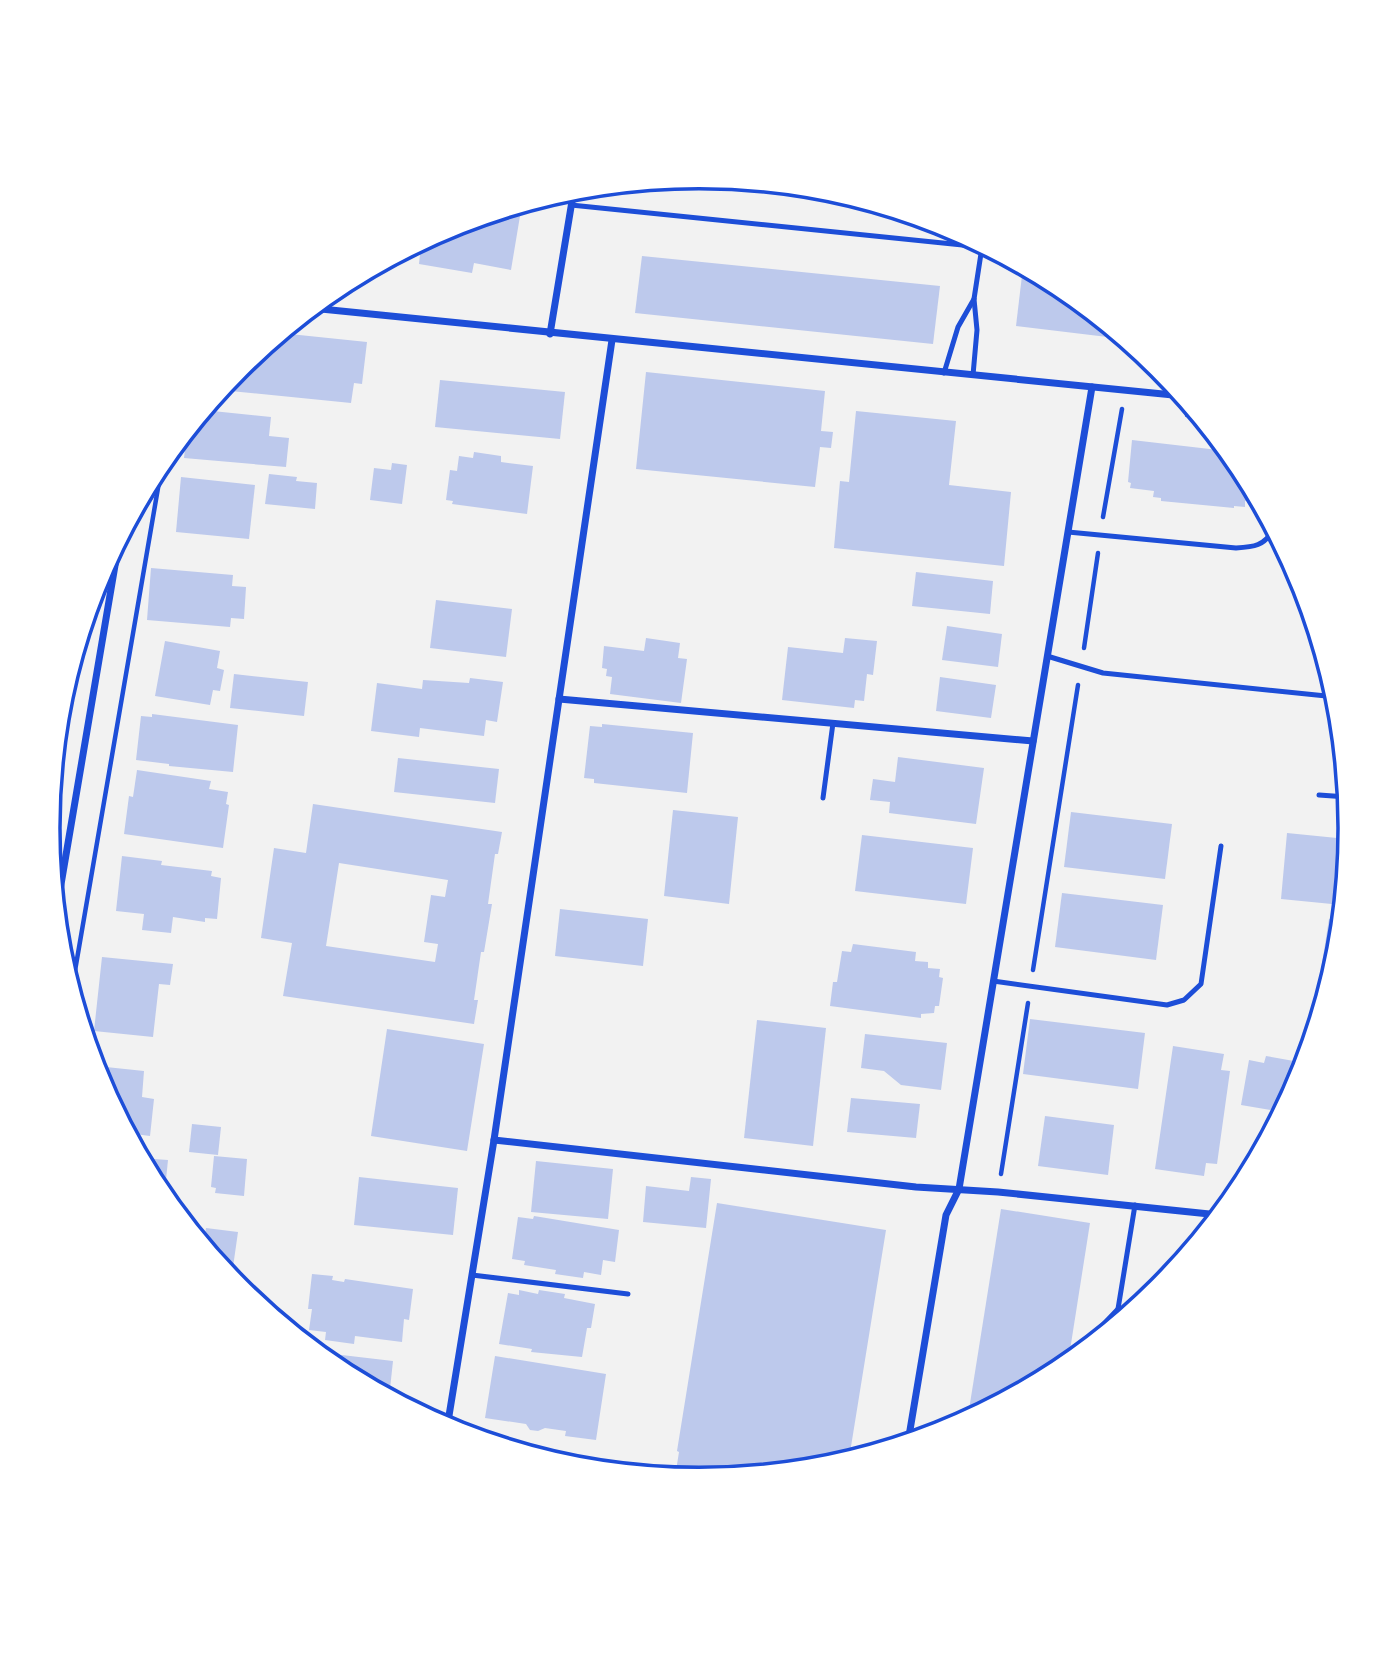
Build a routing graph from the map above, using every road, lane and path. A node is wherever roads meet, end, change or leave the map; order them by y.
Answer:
1 (572, 202) edge
2 (571, 205) junction
3 (958, 244) edge
4 (981, 255) edge
5 (974, 299) junction
6 (326, 310) edge
7 (551, 334) junction
8 (612, 340) junction
9 (944, 373) junction
10 (973, 376) junction
11 (1091, 387) junction
12 (1167, 394) edge
13 (1135, 410) dead end
14 (1174, 414) dead end
15 (1186, 415) edge
16 (158, 487) edge
17 (1068, 532) junction
18 (1100, 535) junction
19 (1268, 538) edge
20 (115, 568) edge
21 (1047, 656) junction
22 (1081, 666) junction
23 (1323, 696) edge
24 (559, 699) junction
25 (833, 723) junction
26 (1033, 741) junction
27 (1319, 794) dead end
28 (1336, 796) edge
29 (823, 798) dead end
30 (1221, 846) dead end
31 (62, 879) edge
32 (76, 971) edge
33 (993, 981) junction
34 (1031, 986) junction
35 (494, 1140) junction
36 (959, 1189) junction
37 (998, 1192) junction
38 (1135, 1205) junction
39 (1207, 1214) edge
40 (472, 1275) junction
41 (628, 1294) dead end
42 (1118, 1310) edge
43 (449, 1416) edge
44 (910, 1431) edge

1 - 2 street
2 - 3 lane
2 - 7 street
4 - 5 lane
5 - 9 lane
5 - 10 lane
6 - 7 street
7 - 8 street
8 - 9 street
8 - 24 street
9 - 10 street
10 - 11 street
11 - 12 street
11 - 17 street
13 - 18 path
14 - 15 path
16 - 32 path
17 - 18 lane
17 - 21 street
18 - 19 lane
18 - 22 path
20 - 31 street
21 - 22 lane
21 - 26 street
22 - 23 lane
22 - 34 path
24 - 25 street
24 - 35 street
25 - 26 street
25 - 29 lane
26 - 33 street
27 - 28 lane
30 - 34 lane
33 - 34 lane
33 - 36 street
34 - 37 path
35 - 36 street
35 - 40 street
36 - 37 street
36 - 44 street
37 - 38 street
38 - 39 street
38 - 42 lane
40 - 41 lane
40 - 43 street

